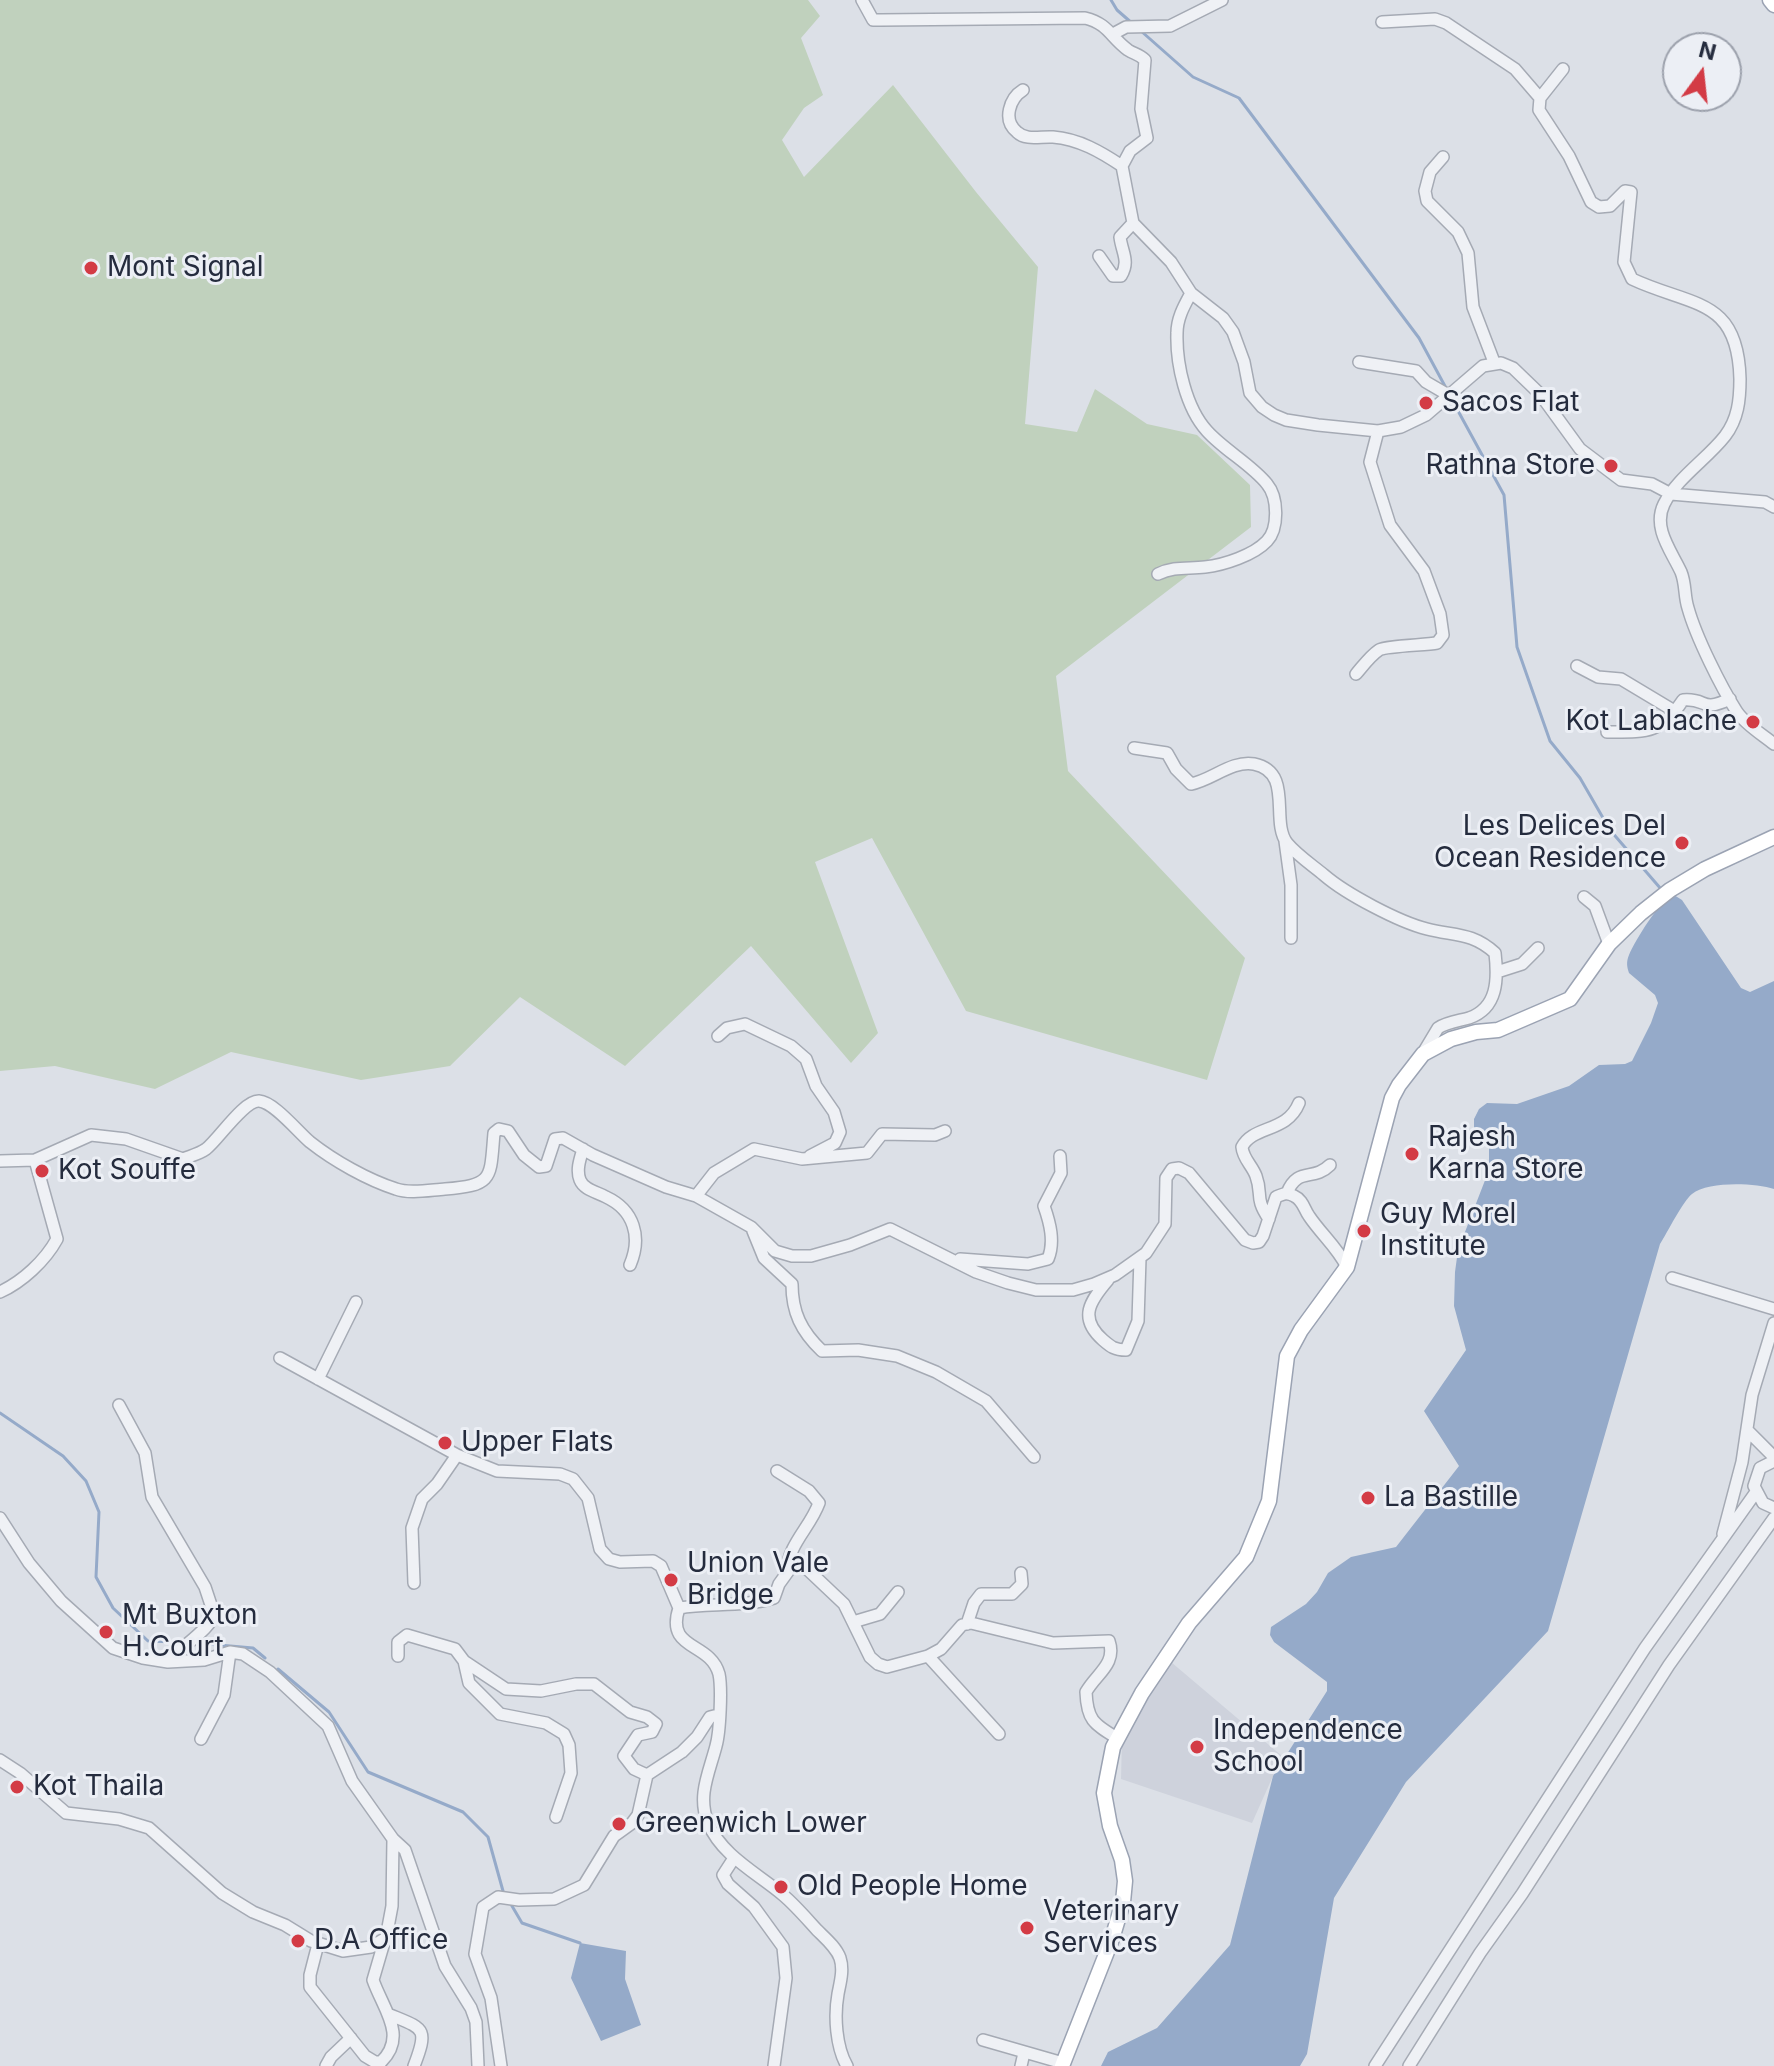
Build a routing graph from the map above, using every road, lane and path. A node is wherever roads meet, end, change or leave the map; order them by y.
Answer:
1 (862, 0) edge
2 (1222, 0) edge
3 (1770, 0) edge
4 (1774, 5) edge
5 (1382, 22) dead end
6 (1113, 34) junction
7 (1563, 69) dead end
8 (1023, 90) dead end
9 (1540, 98) junction
10 (1443, 157) dead end
11 (1122, 166) junction
12 (1133, 223) junction
13 (1099, 256) dead end
14 (1191, 293) junction
15 (1359, 362) dead end
16 (1494, 362) junction
17 (1450, 396) junction
18 (1378, 431) junction
19 (1671, 494) junction
20 (1774, 507) edge
21 (1158, 574) dead end
22 (1577, 666) dead end
23 (1356, 674) dead end
24 (1730, 699) junction
25 (1676, 712) junction
26 (1607, 732) dead end
27 (1774, 744) edge
28 (1134, 748) dead end
29 (1774, 837) edge
30 (1285, 841) junction
31 (1584, 897) dead end
32 (1291, 938) dead end
33 (1609, 944) junction
34 (1538, 948) dead end
35 (1497, 972) junction
36 (718, 1036) dead end
37 (1423, 1054) junction
38 (1299, 1103) dead end
39 (945, 1131) dead end
40 (583, 1149) junction
41 (1060, 1156) dead end
42 (802, 1159) junction
43 (35, 1160) junction
44 (0, 1161) edge
45 (1330, 1165) dead end
46 (1287, 1193) junction
47 (696, 1196) junction
48 (1269, 1219) junction
49 (751, 1227) junction
50 (951, 1258) junction
51 (1140, 1258) junction
52 (630, 1265) dead end
53 (1347, 1267) junction
54 (1111, 1277) junction
55 (1672, 1278) dead end
56 (0, 1292) edge
57 (356, 1302) dead end
58 (1774, 1309) edge
59 (1774, 1323) edge
60 (280, 1358) dead end
61 (318, 1379) junction
62 (119, 1405) dead end
63 (1747, 1430) junction
64 (457, 1455) junction
65 (1034, 1457) dead end
66 (1774, 1459) edge
67 (777, 1471) dead end
68 (1756, 1492) junction
69 (1774, 1508) edge
70 (0, 1518) edge
71 (1774, 1518) edge
72 (1720, 1543) junction
73 (787, 1572) junction
74 (1021, 1573) dead end
75 (414, 1583) dead end
76 (898, 1592) dead end
77 (679, 1608) junction
78 (853, 1622) junction
79 (967, 1624) junction
80 (230, 1652) junction
81 (398, 1656) dead end
82 (928, 1656) junction
83 (464, 1661) junction
84 (168, 1662) junction
85 (718, 1715) junction
86 (999, 1734) dead end
87 (1117, 1738) junction
88 (201, 1739) dead end
89 (0, 1760) edge
90 (647, 1775) junction
91 (556, 1817) dead end
92 (393, 1839) junction
93 (734, 1858) junction
94 (386, 1938) junction
95 (318, 1944) junction
96 (387, 2013) junction
97 (351, 2038) junction
98 (983, 2040) dead end
99 (1024, 2053) junction
100 (1063, 2064) edge
101 (326, 2066) edge
102 (414, 2066) edge
103 (478, 2066) edge
104 (501, 2066) edge
105 (774, 2066) edge
106 (847, 2066) edge
107 (1021, 2066) edge
108 (1375, 2066) edge
109 (1409, 2066) edge

1 - 6 street
2 - 6 street
3 - 4 main road
5 - 9 street
6 - 11 street
7 - 9 street
8 - 11 street
9 - 19 street
10 - 16 street
11 - 12 street
12 - 13 street
12 - 14 street
14 - 18 street
14 - 21 street
15 - 17 street
16 - 17 street
16 - 19 street
17 - 18 street
18 - 23 street
19 - 20 street
19 - 24 street
22 - 25 street
24 - 25 street
24 - 27 street
25 - 26 street
28 - 30 street
29 - 33 main road
30 - 32 street
30 - 35 street
31 - 33 street
33 - 37 main road
34 - 35 street
35 - 37 street
36 - 42 street
37 - 53 main road
38 - 48 street
39 - 42 street
40 - 43 street
40 - 47 street
40 - 52 street
41 - 50 street
42 - 47 street
43 - 44 street
43 - 56 street
45 - 46 street
46 - 48 street
46 - 53 street
47 - 49 street
48 - 51 street
49 - 50 street
49 - 65 street
50 - 54 street
51 - 54 street
51 - 54 street
53 - 87 main road
55 - 58 street
57 - 61 street
59 - 63 street
60 - 61 street
61 - 64 street
62 - 84 street
63 - 66 street
63 - 72 street
64 - 75 street
64 - 77 street
66 - 68 street
67 - 73 street
68 - 69 street
68 - 72 street
70 - 84 street
71 - 109 street
72 - 108 street
73 - 77 street
73 - 78 street
74 - 79 street
76 - 78 street
77 - 85 street
78 - 82 street
79 - 82 street
79 - 87 street
80 - 84 street
80 - 88 street
80 - 92 street
81 - 83 street
82 - 86 street
83 - 90 street
83 - 91 street
85 - 90 street
85 - 93 street
87 - 100 main road
89 - 95 street
90 - 104 street
92 - 94 street
92 - 103 street
93 - 105 street
93 - 106 street
94 - 95 street
94 - 96 street
95 - 97 street
96 - 97 street
96 - 102 street
97 - 101 street
98 - 99 street
99 - 100 street
99 - 107 street

